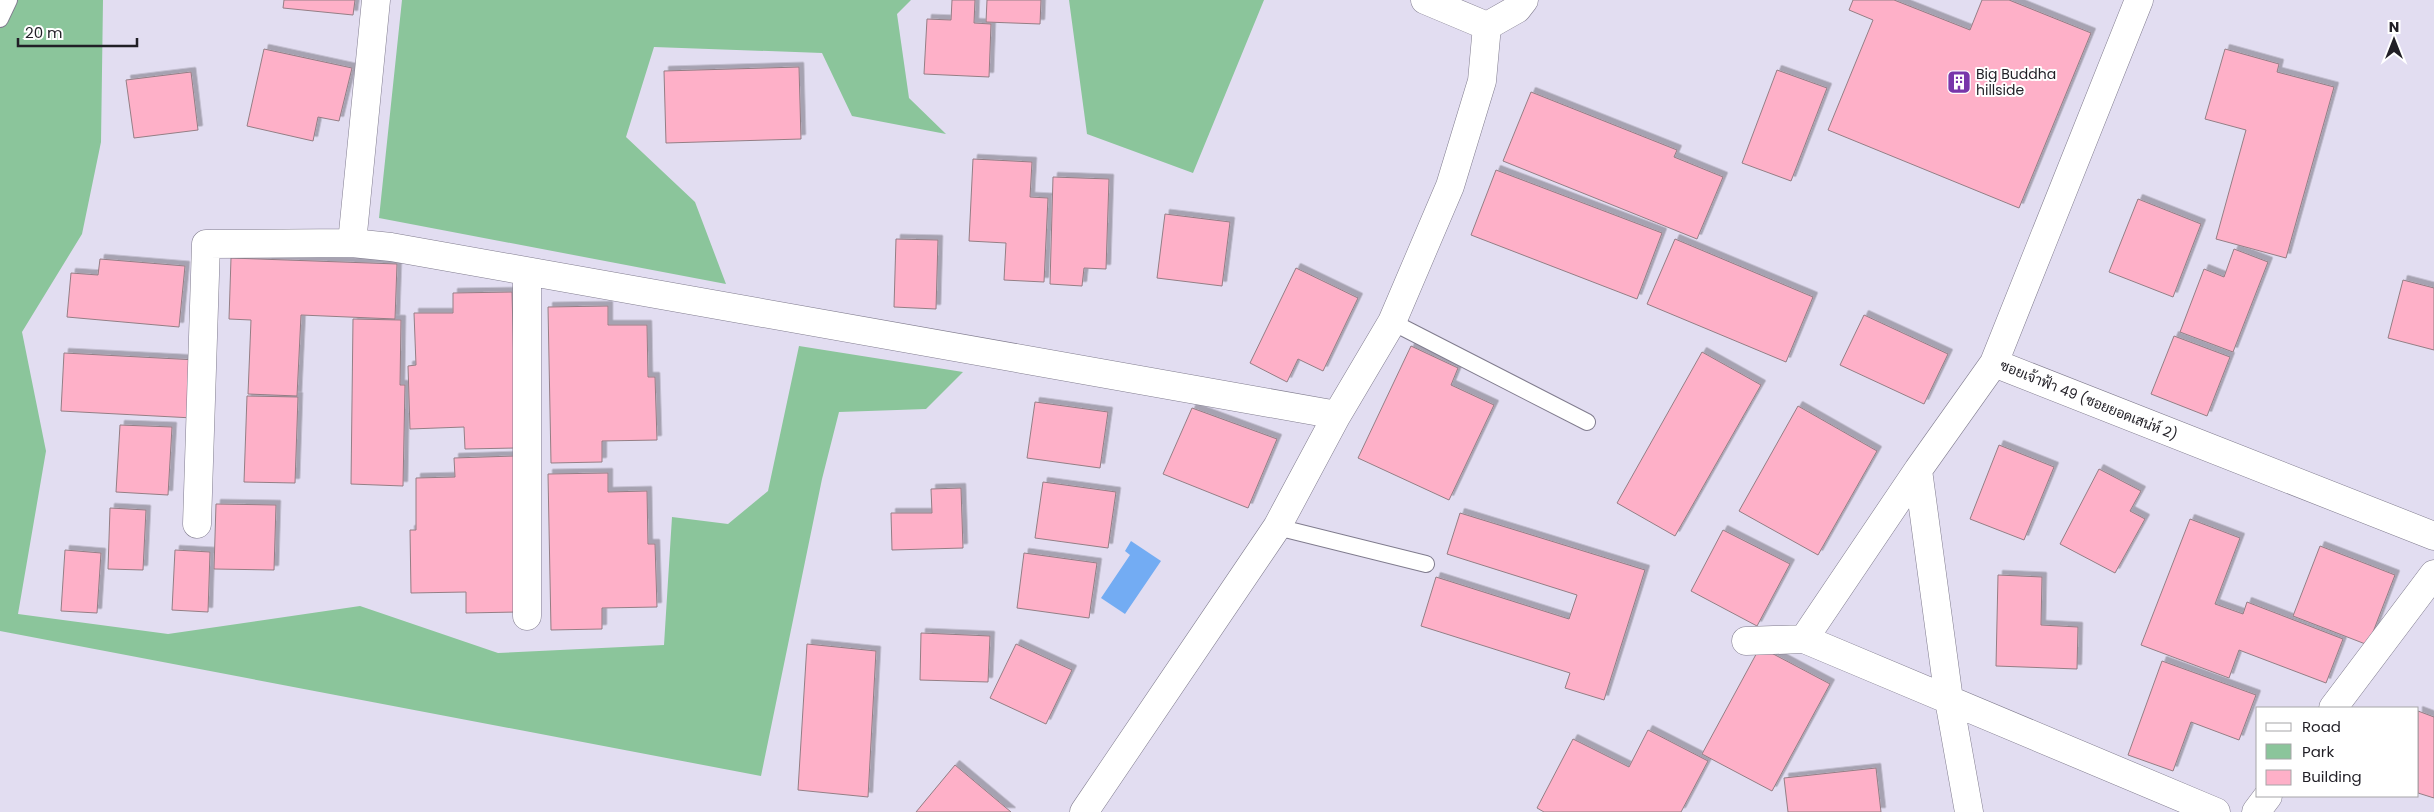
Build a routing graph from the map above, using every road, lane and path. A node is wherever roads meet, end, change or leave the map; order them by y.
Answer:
1 (9, 0) edge
2 (376, 0) edge
3 (1425, 0) edge
4 (1524, 0) edge
5 (2139, 0) edge
6 (0, 19) edge
7 (1486, 26) junction
8 (352, 243) junction
9 (527, 272) junction
10 (1392, 322) junction
11 (1994, 364) junction
12 (1337, 415) junction
13 (1587, 422) dead end
14 (1918, 470) junction
15 (197, 524) dead end
16 (1277, 527) junction
17 (2434, 536) edge
18 (1426, 564) dead end
19 (2434, 574) edge
20 (527, 616) dead end
21 (1804, 639) junction
22 (1746, 641) dead end
23 (1948, 700) junction
24 (2334, 707) edge
25 (2267, 797) edge
26 (1084, 812) edge
27 (1970, 812) edge
28 (2216, 812) edge
29 (2256, 812) edge

1 - 6 lane
2 - 8 street
3 - 7 street
4 - 7 street
5 - 11 street, ซอยเจ้าฟ้า 49 (ซอยยอดเสน่ห์ 2)
7 - 10 street
8 - 9 street
8 - 15 street
9 - 12 street
9 - 20 street
10 - 12 street
10 - 13 lane
11 - 14 street
11 - 17 street, ซอยเจ้าฟ้า 49 (ซอยยอดเสน่ห์ 2)
12 - 16 street
14 - 21 street
14 - 23 street
16 - 18 lane
16 - 26 street
19 - 24 street
21 - 22 street
21 - 23 street
23 - 27 street
23 - 28 street
25 - 29 street

